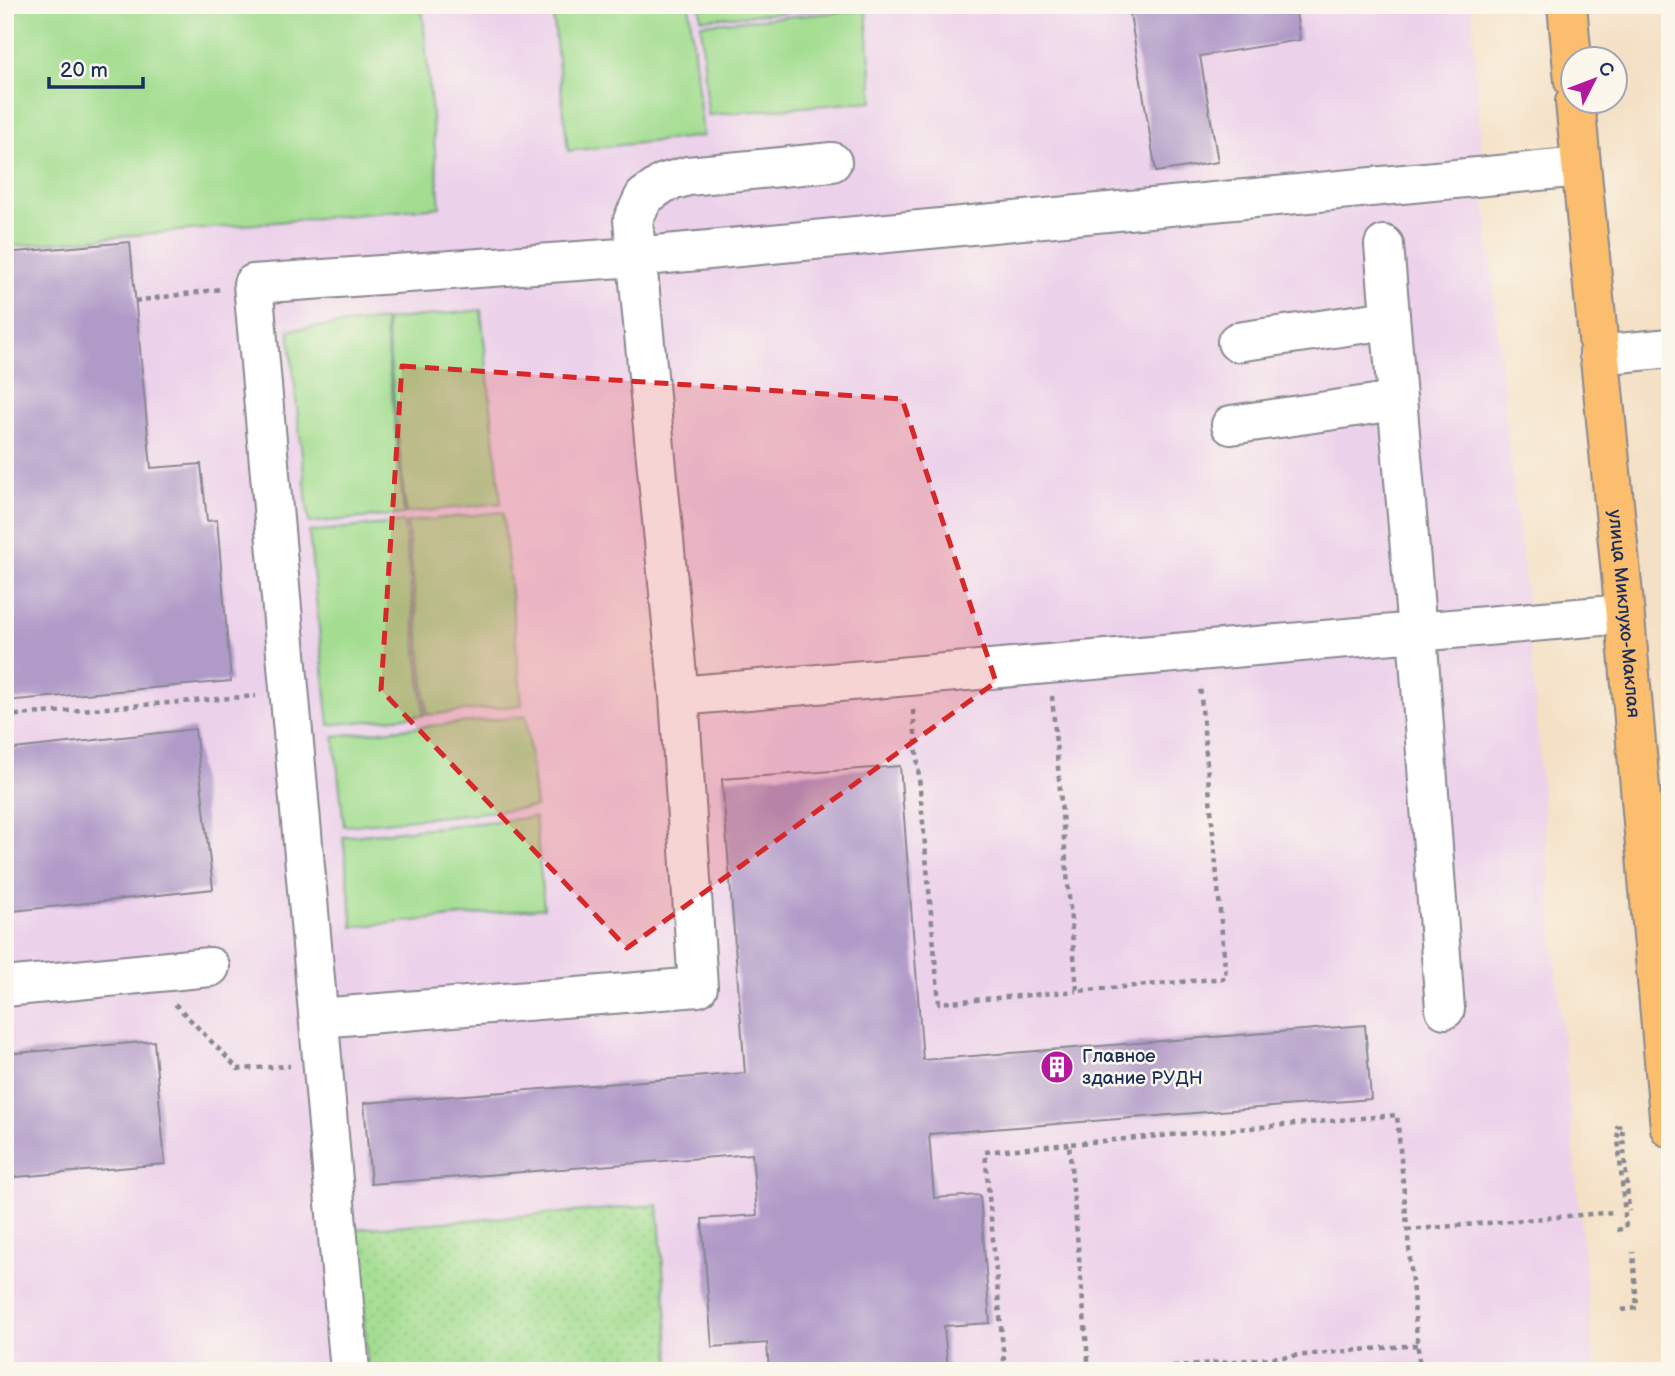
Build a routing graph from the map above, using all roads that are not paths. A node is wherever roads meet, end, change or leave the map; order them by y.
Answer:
1 (1567, 5) edge
2 (1570, 46) edge
3 (1576, 116) edge
4 (831, 162) dead end
5 (1581, 167) junction
6 (1384, 245) dead end
7 (635, 257) junction
8 (1390, 320) junction
9 (1237, 342) dead end
10 (1670, 348) edge
11 (1599, 355) junction
12 (1396, 401) junction
13 (1231, 425) dead end
14 (1624, 614) junction
15 (1417, 632) junction
16 (679, 696) junction
17 (209, 967) dead end
18 (1663, 973) edge
19 (5, 987) edge
20 (1445, 1009) dead end
21 (319, 1017) junction
22 (1670, 1128) edge
23 (351, 1371) edge

1 - 2 main road
3 - 5 main road, улица Миклухо-Маклая
4 - 7 lane
5 - 7 lane
5 - 11 main road, улица Миклухо-Маклая
6 - 8 lane
7 - 16 lane
7 - 21 lane
8 - 9 lane
8 - 12 lane
10 - 11 lane
11 - 14 main road, улица Миклухо-Маклая
12 - 13 lane
12 - 15 lane
14 - 15 lane
14 - 18 main road, улица Миклухо-Маклая
15 - 16 lane
15 - 20 lane
16 - 21 lane
17 - 19 lane
18 - 22 main road, улица Миклухо-Маклая
21 - 23 lane

